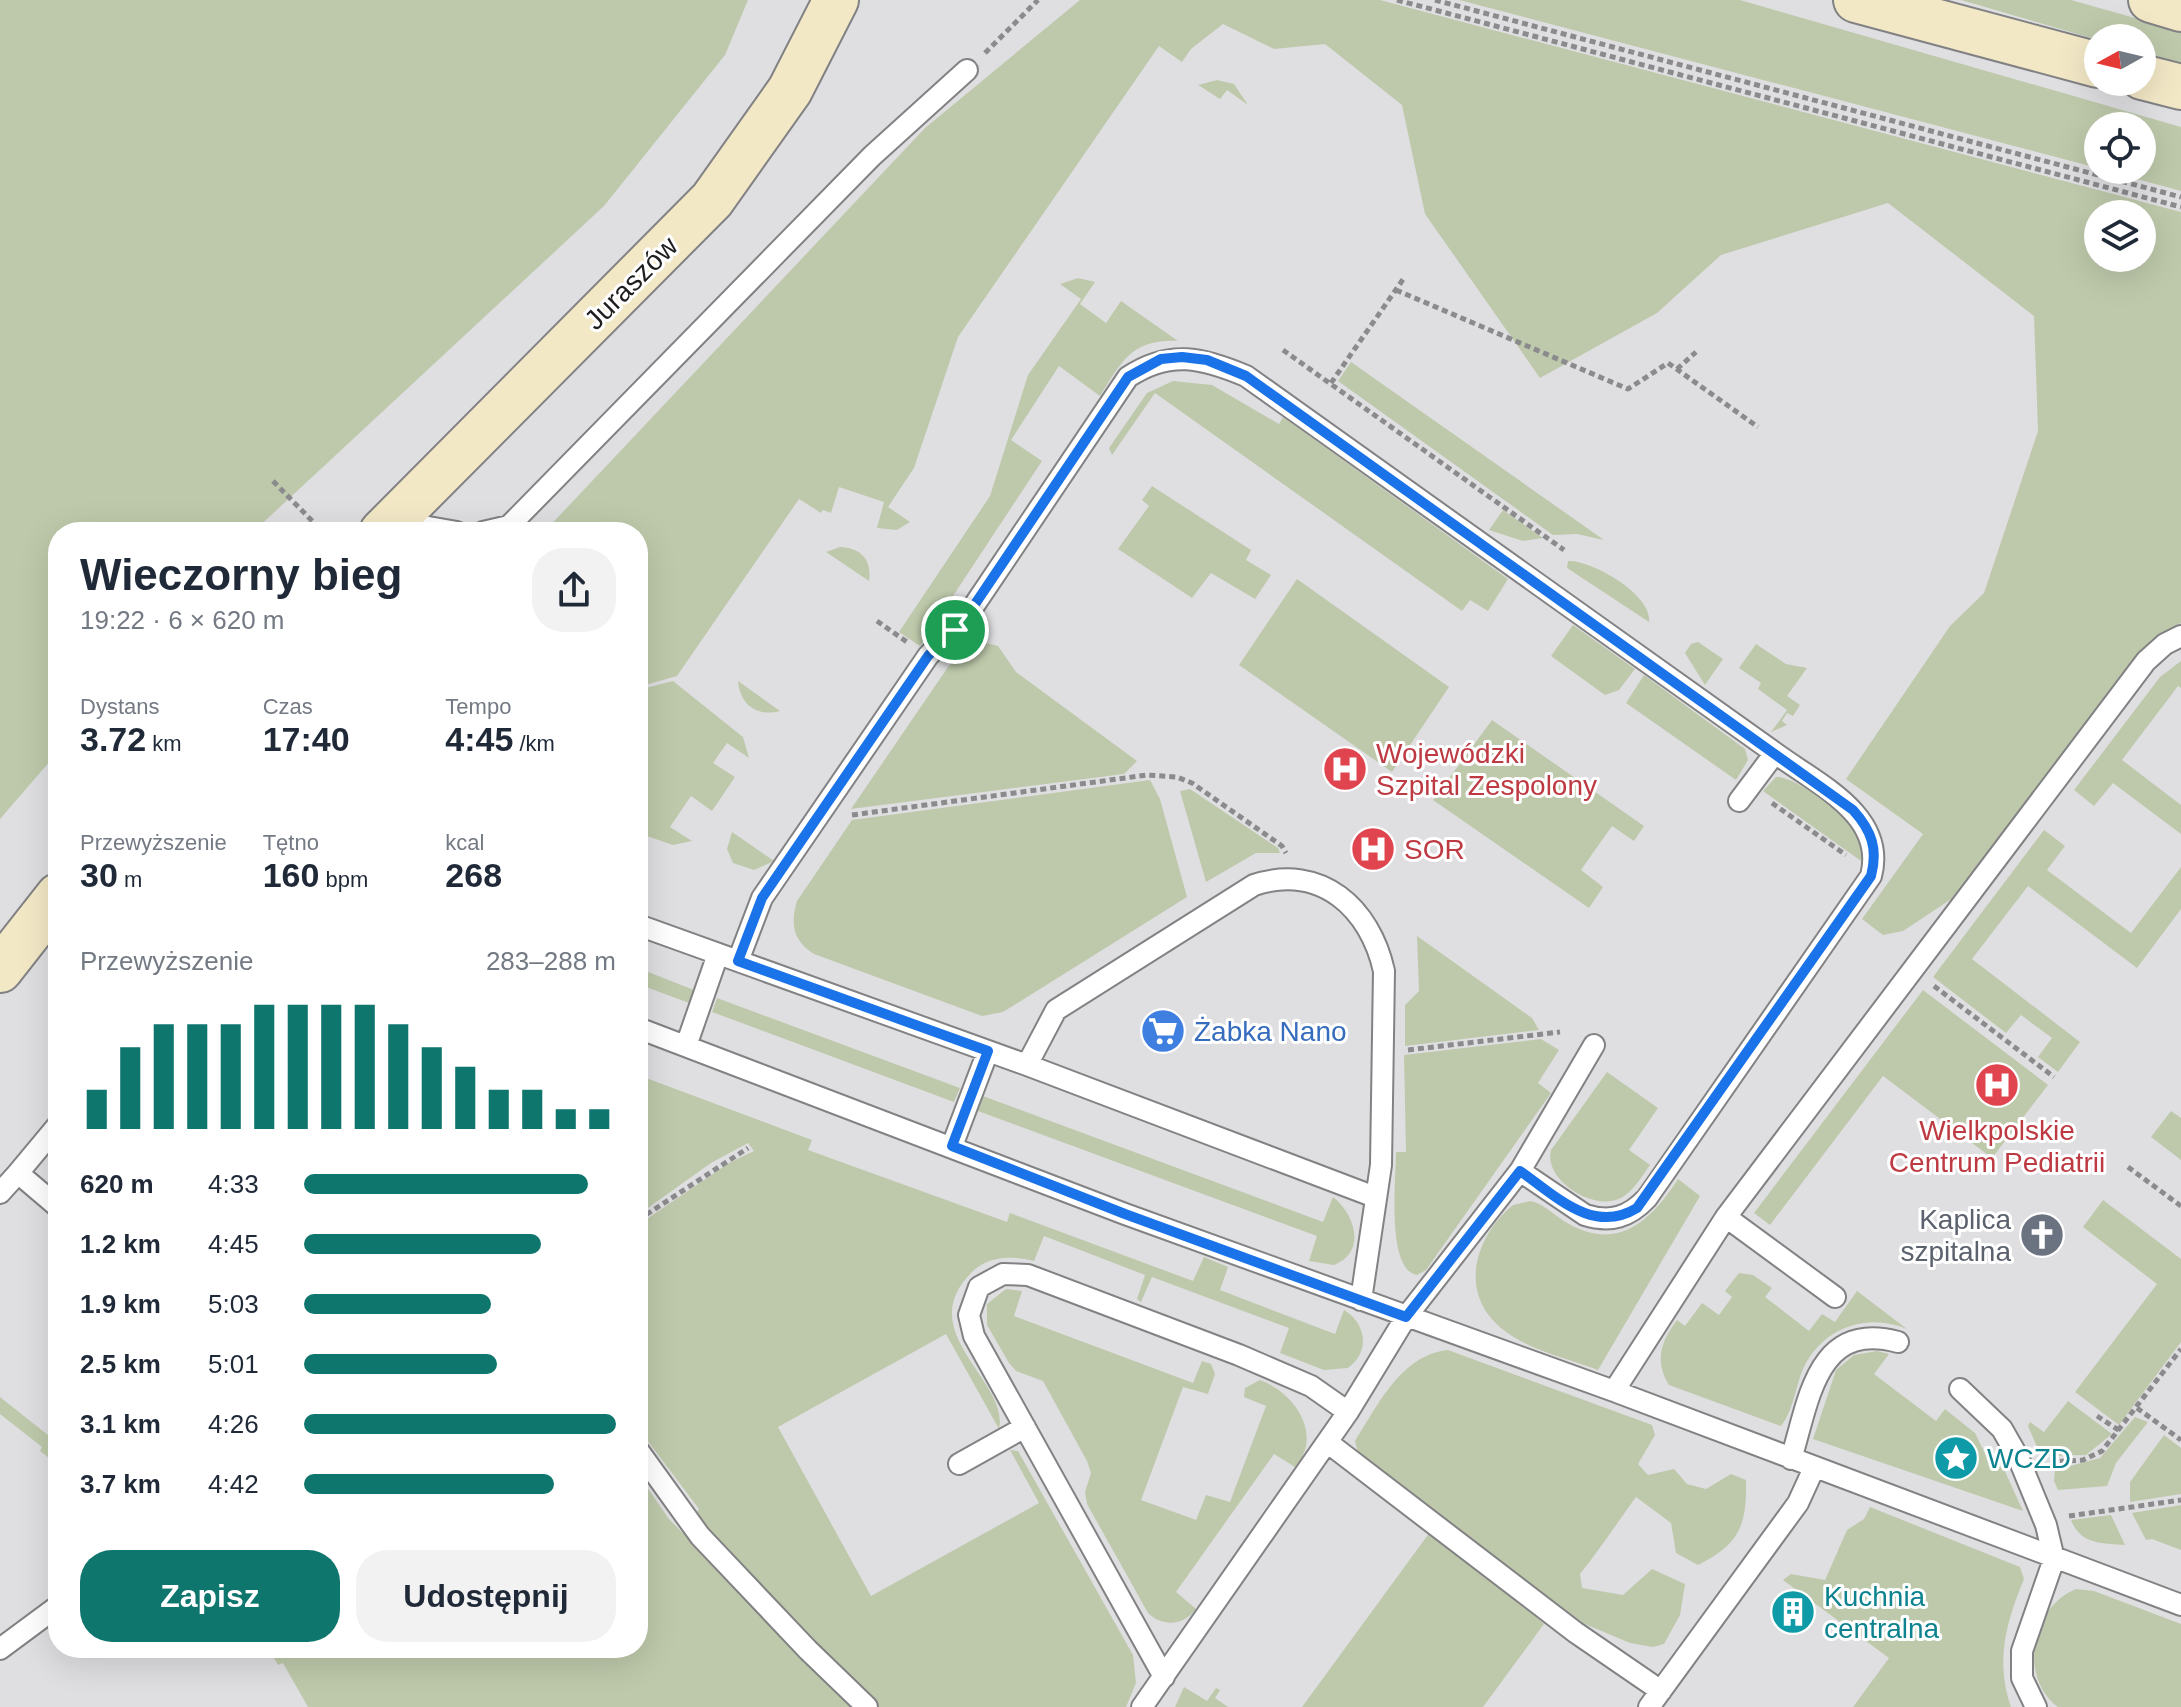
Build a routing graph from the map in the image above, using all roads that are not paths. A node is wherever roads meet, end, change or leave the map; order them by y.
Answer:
1 (836, 0) edge
2 (1856, 0) edge
3 (2151, 0) edge
4 (2181, 9) edge
5 (2084, 61) edge
6 (967, 70) road end
7 (2156, 81) edge
8 (2181, 87) edge
9 (392, 522) edge
10 (513, 522) edge
11 (2181, 636) edge
12 (1775, 753) junction
13 (1744, 794) road end
14 (48, 909) edge
15 (648, 929) edge
16 (718, 954) junction
17 (738, 961) junction
18 (0, 970) edge
19 (648, 1032) edge
20 (1594, 1045) dead end
21 (686, 1046) junction
22 (988, 1051) junction
23 (1027, 1065) junction
24 (48, 1137) edge
25 (952, 1146) junction
26 (1520, 1171) junction
27 (18, 1173) junction
28 (0, 1193) edge
29 (1375, 1197) junction
30 (48, 1198) edge
31 (1726, 1217) junction
32 (1835, 1297) dead end
33 (1361, 1300) junction
34 (1406, 1317) junction
35 (1898, 1342) dead end
36 (1960, 1389) dead end
37 (1614, 1391) junction
38 (1348, 1412) junction
39 (1025, 1427) junction
40 (1327, 1442) junction
41 (1791, 1459) junction
42 (648, 1464) edge
43 (959, 1464) dead end
44 (1814, 1468) junction
45 (2054, 1559) junction
46 (2181, 1605) edge
47 (48, 1613) edge
48 (0, 1649) edge
49 (1164, 1677) junction
50 (1655, 1699) edge
51 (867, 1707) edge
52 (1142, 1707) edge
53 (2036, 1707) edge

1 - 9 street, Juraszów
2 - 5 street
3 - 4 street
6 - 10 lane
7 - 8 street
11 - 31 lane
12 - 13 lane
12 - 17 lane
12 - 26 lane
14 - 18 street
15 - 16 lane
16 - 17 lane
16 - 21 lane
17 - 22 lane
19 - 21 lane
20 - 26 lane
21 - 25 lane
22 - 23 lane
22 - 25 lane
23 - 29 lane
23 - 29 lane
24 - 27 lane
25 - 33 lane
26 - 34 lane
27 - 28 lane
27 - 30 lane
29 - 33 lane
31 - 32 lane
31 - 37 lane
33 - 34 lane
34 - 37 lane
34 - 38 lane
35 - 41 lane
36 - 45 lane
37 - 41 lane
38 - 39 lane
38 - 40 lane
39 - 43 lane
39 - 49 lane
40 - 49 lane
40 - 50 lane
41 - 44 lane
42 - 51 lane
44 - 45 lane
44 - 50 lane
45 - 46 lane
45 - 53 lane
47 - 48 lane
49 - 52 lane

